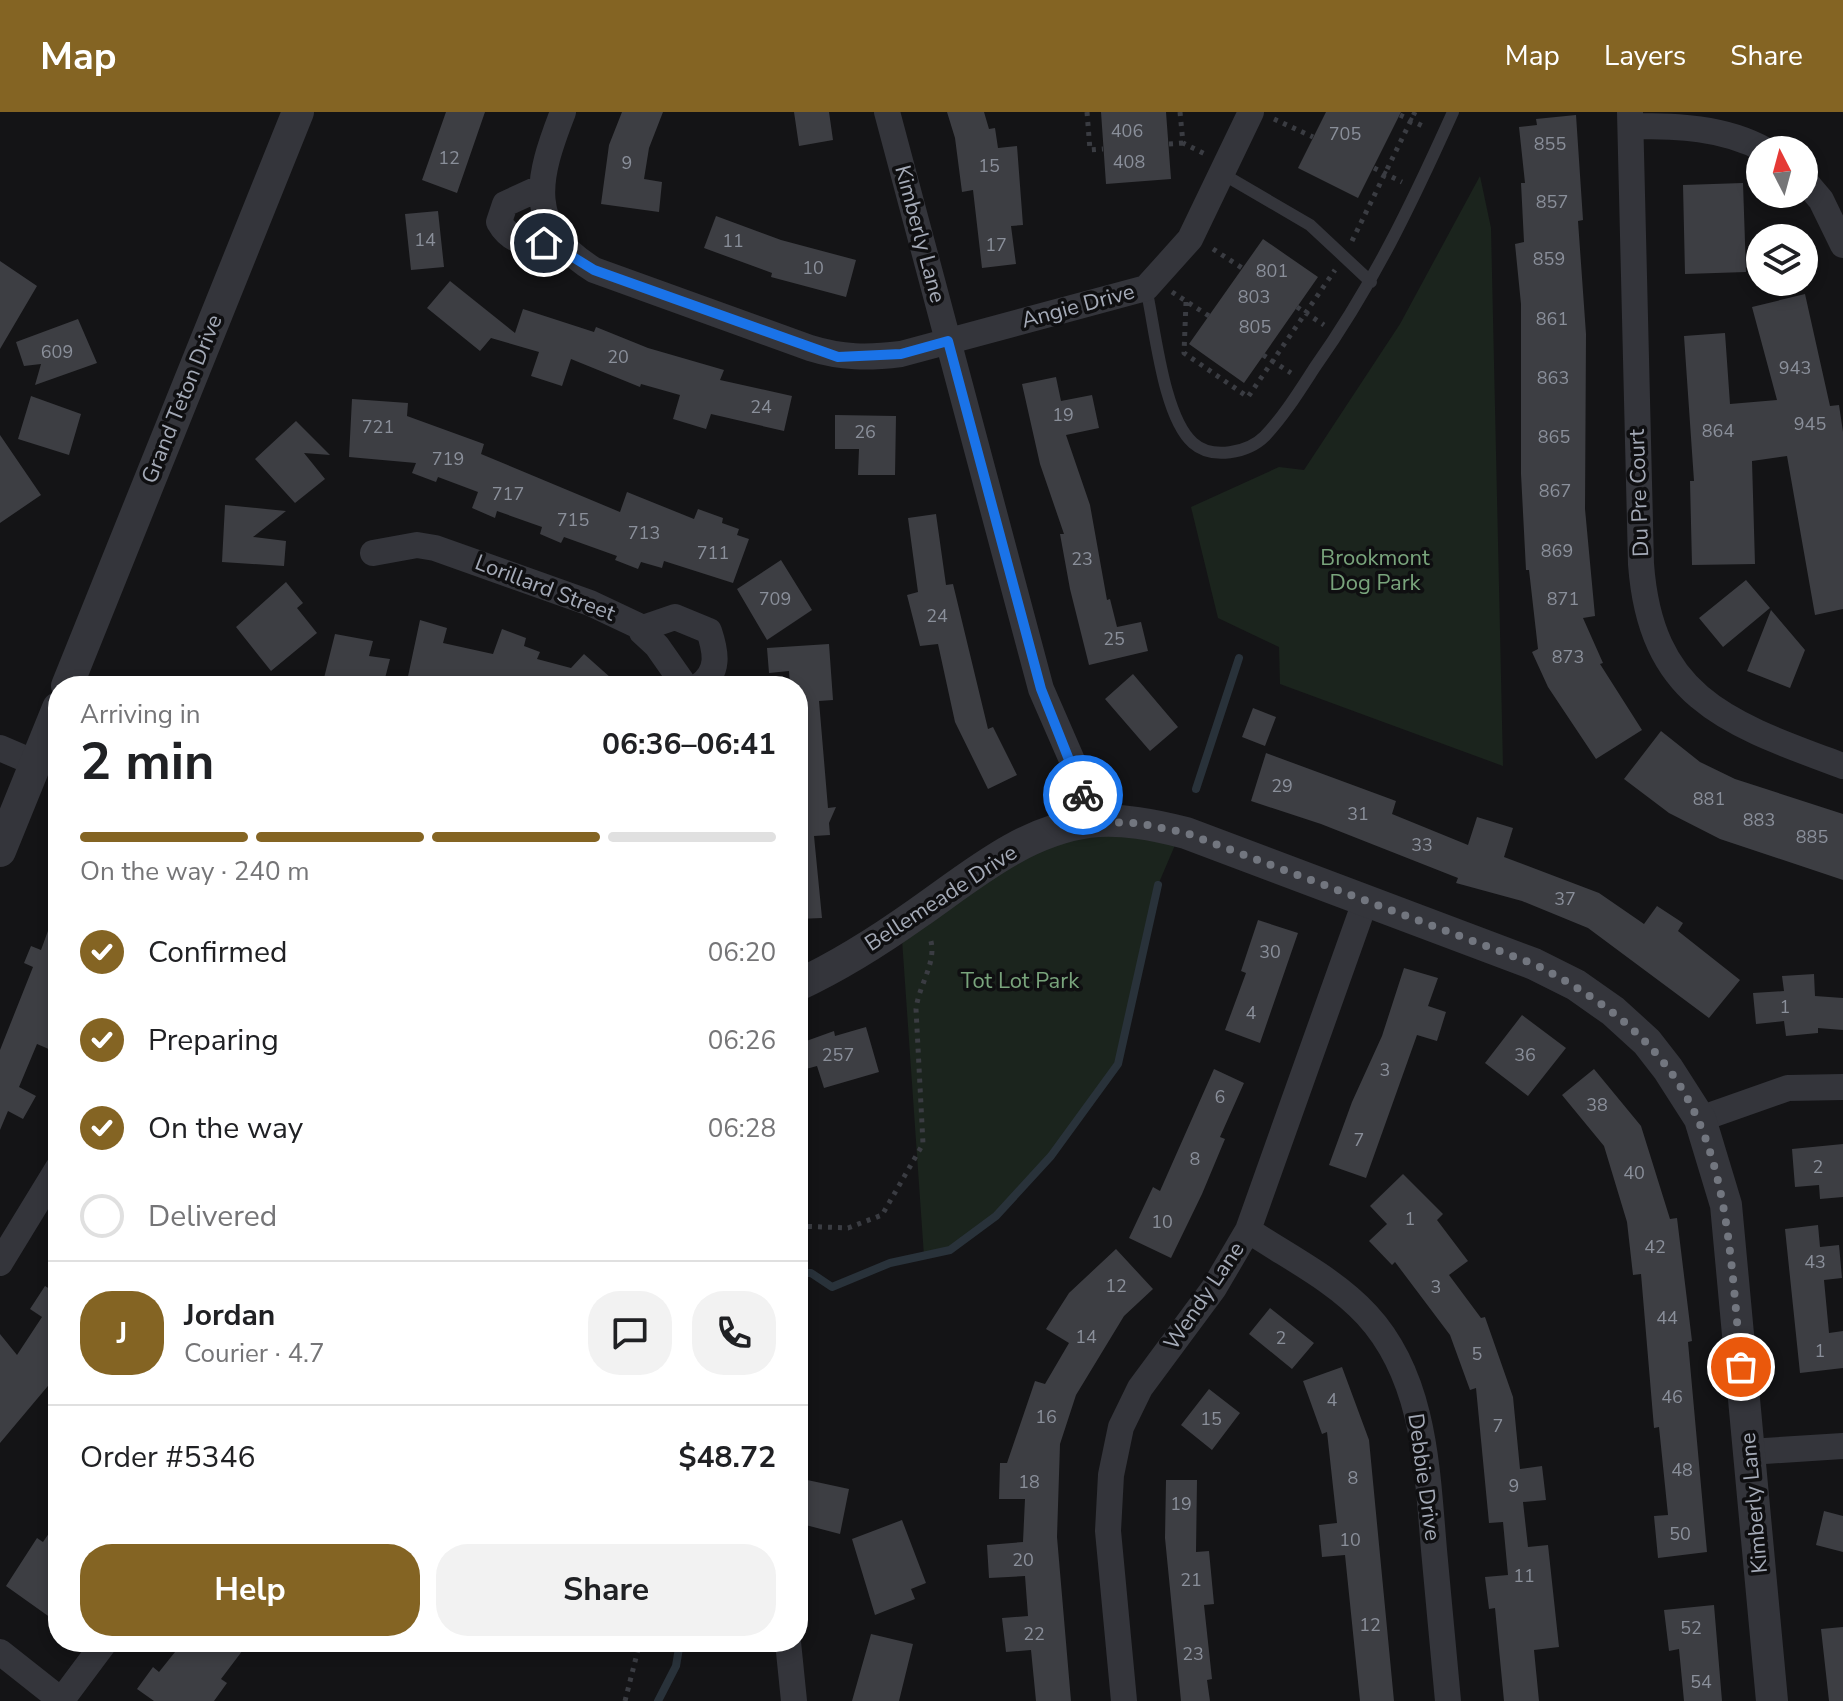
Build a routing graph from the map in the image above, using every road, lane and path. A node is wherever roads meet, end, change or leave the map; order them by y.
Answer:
1 (298, 112) edge
2 (563, 112) edge
3 (887, 112) edge
4 (1087, 112) edge
5 (1180, 112) edge
6 (1415, 112) edge
7 (1453, 112) edge
8 (1262, 115) edge
9 (1400, 115) dead end
10 (1630, 119) edge
11 (1411, 121) junction
12 (1443, 135) junction
13 (1313, 137) dead end
14 (1746, 142) edge
15 (1183, 143) junction
16 (1169, 144) dead end
17 (1103, 149) dead end
18 (1374, 168) dead end
19 (1223, 169) junction
20 (1385, 174) junction
21 (542, 187) junction
22 (1417, 189) junction
23 (1818, 196) edge
24 (555, 238) junction
25 (1190, 239) junction
26 (1843, 245) edge
27 (1344, 256) junction
28 (1242, 268) dead end
29 (1371, 282) junction
30 (1146, 288) junction
31 (1297, 307) dead end
32 (1306, 313) junction
33 (1209, 316) dead end
34 (1339, 334) junction
35 (948, 341) junction
36 (1263, 355) dead end
37 (1273, 361) junction
38 (1305, 382) junction
39 (373, 553) dead end
40 (643, 628) junction
41 (71, 676) edge
42 (678, 676) edge
43 (710, 676) edge
44 (0, 748) edge
45 (1843, 766) edge
46 (47, 768) edge
47 (1089, 822) junction
48 (0, 851) edge
49 (1366, 899) junction
50 (911, 918) junction
51 (808, 980) edge
52 (1843, 1087) edge
53 (1700, 1119) junction
54 (48, 1184) edge
55 (808, 1226) edge
56 (1248, 1230) junction
57 (0, 1263) edge
58 (1843, 1446) edge
59 (1749, 1452) junction
60 (0, 1652) edge
61 (98, 1652) edge
62 (637, 1652) edge
63 (789, 1652) edge
64 (61, 1701) edge
65 (625, 1701) edge
66 (794, 1701) edge
67 (1124, 1701) edge
68 (1448, 1701) edge
69 (1772, 1701) edge

1 - 41 street, Grand Teton Drive
2 - 21 street
3 - 35 street, Kimberly Lane
4 - 17 path
5 - 15 path
6 - 11 path
7 - 12 lane
8 - 13 path
8 - 19 street, Angie Drive
9 - 11 path
10 - 14 street
10 - 45 street, Du Pre Court
11 - 12 path
11 - 20 path
12 - 22 lane
15 - 16 path
15 - 19 path
18 - 20 path
19 - 25 street, Angie Drive
19 - 27 lane
20 - 22 path
20 - 27 path
21 - 24 street
21 - 24 street
22 - 29 lane
23 - 26 street
24 - 35 street, Angie Drive
25 - 28 path
25 - 30 street, Angie Drive
27 - 29 lane
27 - 32 path
29 - 34 lane
30 - 35 street, Angie Drive
30 - 38 lane
31 - 32 path
32 - 34 path
32 - 37 path
33 - 37 path
34 - 38 lane
35 - 47 street, Kimberly Lane
36 - 37 path
37 - 38 path
39 - 40 street, Lorillard Street
40 - 42 street, Lorillard Street
40 - 43 street
44 - 46 street
46 - 48 street
47 - 49 street, Kimberly Lane
47 - 50 street, Bellemeade Drive
49 - 53 street, Kimberly Lane
49 - 56 street, Wendy Lane
50 - 51 street, Bellemeade Drive
50 - 55 path
52 - 53 street
53 - 59 street, Kimberly Lane
54 - 57 street
56 - 67 street, Wendy Lane
56 - 68 street, Debbie Drive
58 - 59 street
59 - 69 street, Kimberly Lane
60 - 64 street
61 - 64 street
62 - 65 path
63 - 66 street

